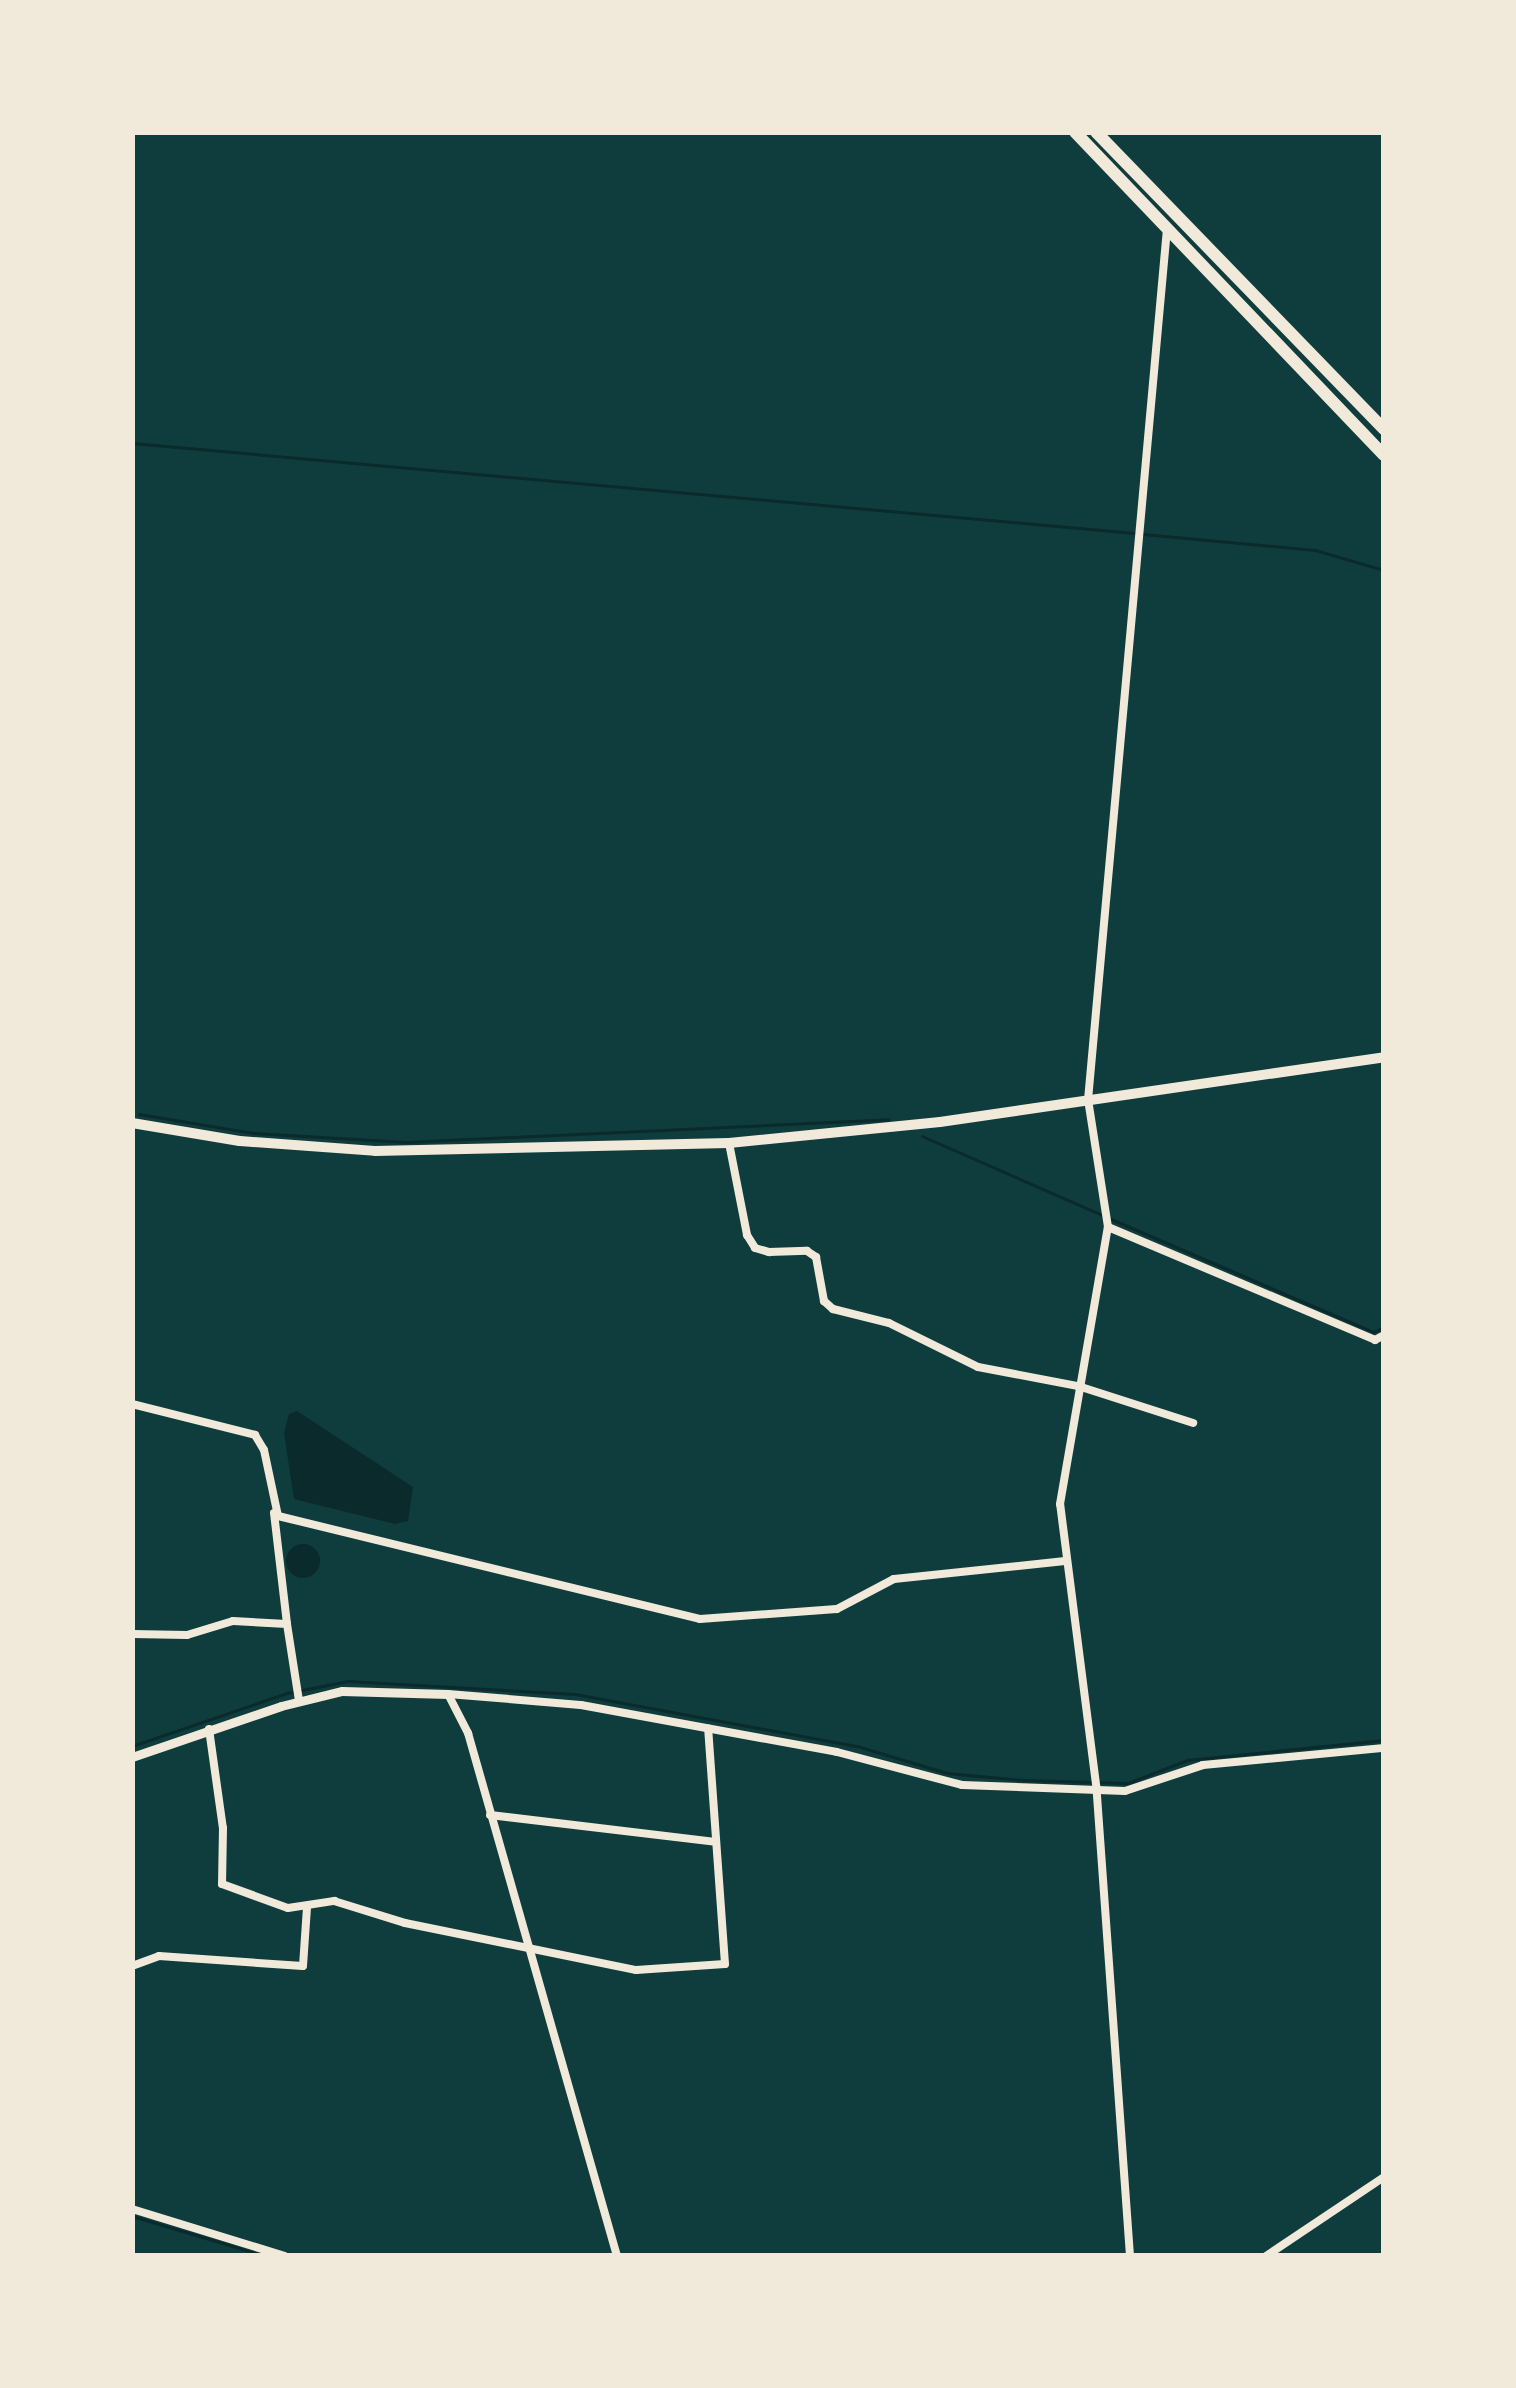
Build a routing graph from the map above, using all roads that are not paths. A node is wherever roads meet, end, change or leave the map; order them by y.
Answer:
1 (1075, 132) edge
2 (1096, 132) edge
3 (1167, 227) junction
4 (1384, 429) edge
5 (1384, 455) edge
6 (1384, 1057) edge
7 (1088, 1100) junction
8 (132, 1123) edge
9 (729, 1143) junction
10 (1108, 1227) junction
11 (1384, 1335) edge
12 (1078, 1386) junction
13 (132, 1404) edge
14 (1193, 1423) dead end
15 (274, 1513) junction
16 (1065, 1561) junction
17 (287, 1624) junction
18 (132, 1634) edge
19 (448, 1694) junction
20 (299, 1701) junction
21 (209, 1729) junction
22 (708, 1729) junction
23 (1384, 1748) edge
24 (132, 1757) edge
25 (1096, 1792) junction
26 (490, 1815) junction
27 (715, 1842) junction
28 (308, 1907) junction
29 (527, 1950) junction
30 (132, 1966) edge
31 (1383, 2180) edge
32 (132, 2209) edge
33 (285, 2256) edge
34 (617, 2256) edge
35 (1130, 2256) edge
36 (1266, 2256) edge

1 - 3 highway
2 - 4 highway
3 - 5 highway
3 - 7 street
6 - 7 main road
7 - 9 main road
7 - 10 street
8 - 9 main road
9 - 12 street
10 - 11 street
10 - 12 street
12 - 14 street
12 - 16 street
13 - 15 street
15 - 16 street
15 - 17 street
16 - 25 street
17 - 18 street
17 - 20 street
19 - 20 street
19 - 22 street
19 - 26 street
20 - 21 street
21 - 24 street
21 - 28 street
22 - 25 street
22 - 27 street
23 - 25 street
25 - 35 street
26 - 27 street
26 - 29 street
27 - 29 street
28 - 29 street
28 - 30 street
29 - 34 street
31 - 36 street
32 - 33 street

